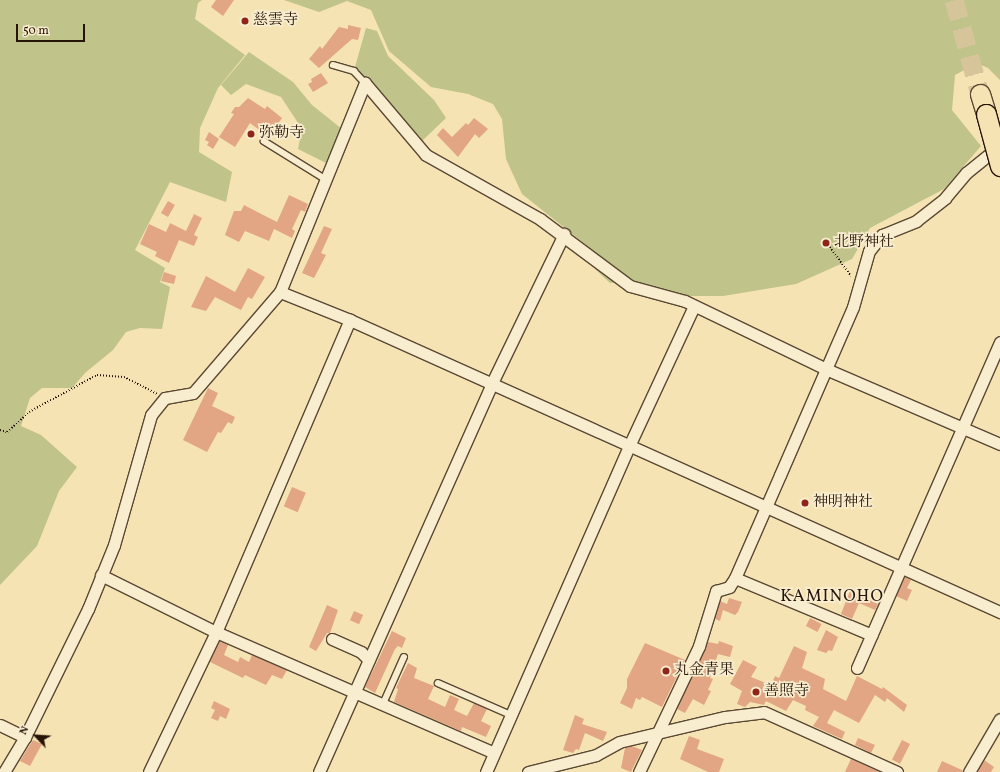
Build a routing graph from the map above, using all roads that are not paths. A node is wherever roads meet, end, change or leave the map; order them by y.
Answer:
1 (334, 65) dead end
2 (366, 83) junction
3 (980, 94) tunnel mouth
4 (264, 141) dead end
5 (1000, 151) edge
6 (1000, 166) edge
7 (328, 180) junction
8 (564, 234) junction
9 (280, 292) junction
10 (694, 306) junction
11 (350, 320) junction
12 (1000, 342) edge
13 (826, 369) junction
14 (491, 385) junction
15 (962, 427) junction
16 (1000, 444) edge
17 (628, 446) junction
18 (765, 508) junction
19 (901, 567) junction
20 (102, 575) junction
21 (735, 578) junction
22 (1000, 612) edge
23 (216, 632) junction
24 (872, 635) junction
25 (332, 639) dead end
26 (404, 657) dead end
27 (369, 660) junction
28 (857, 668) dead end
29 (438, 683) dead end
30 (354, 693) junction
31 (383, 704) junction
32 (511, 715) junction
33 (1000, 719) edge
34 (0, 725) edge
35 (655, 734) junction
36 (25, 737) junction
37 (494, 753) junction
38 (4, 772) edge
39 (149, 772) edge
40 (319, 772) edge
41 (486, 772) edge
42 (528, 772) edge
43 (639, 772) edge
44 (897, 772) edge
45 (969, 772) edge

1 - 2 lane
2 - 7 street
2 - 8 street
3 - 6 highway, bridge
4 - 7 lane
5 - 13 street
7 - 9 street
8 - 10 street
8 - 14 street
9 - 11 street
9 - 20 street
10 - 13 street
10 - 17 street
11 - 14 street
11 - 23 street
12 - 15 street
13 - 15 street
13 - 18 street
14 - 17 street
14 - 27 street
15 - 16 street
15 - 19 street
17 - 18 street
17 - 32 street
18 - 19 street
18 - 21 street
19 - 22 street
19 - 24 street
20 - 23 street
20 - 36 street
21 - 24 street
21 - 35 street
23 - 30 street
23 - 39 street
24 - 28 street
25 - 27 street
26 - 31 lane
27 - 30 street
29 - 32 lane
30 - 31 street
30 - 40 street
31 - 37 street
32 - 37 street
33 - 45 street
34 - 36 street
35 - 42 street
35 - 43 street
35 - 44 street
36 - 38 street
37 - 41 street

